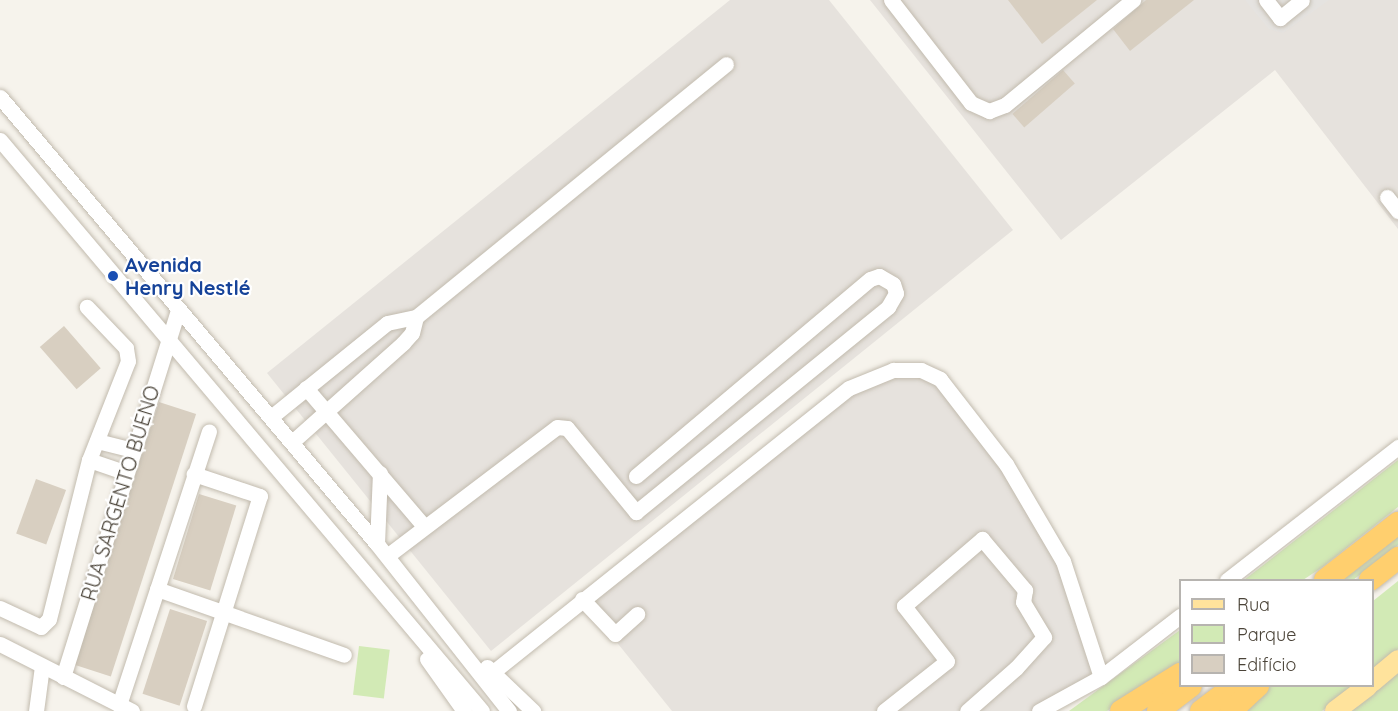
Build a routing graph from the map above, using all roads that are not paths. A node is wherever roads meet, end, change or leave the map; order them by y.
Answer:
1 (891, 0) edge
2 (1134, 0) edge
3 (1266, 0) edge
4 (1302, 0) edge
5 (726, 64) dead end
6 (0, 97) edge
7 (0, 140) edge
8 (1387, 197) dead end
9 (1398, 211) edge
10 (87, 307) dead end
11 (178, 309) junction
12 (416, 317) junction
13 (368, 338) junction
14 (167, 340) junction
15 (386, 358) junction
16 (306, 388) junction
17 (326, 411) junction
18 (270, 417) junction
19 (209, 431) dead end
20 (97, 441) junction
21 (292, 442) junction
22 (1398, 447) edge
23 (133, 450) junction
24 (89, 460) junction
25 (126, 473) junction
26 (380, 473) junction
27 (194, 474) junction
28 (636, 476) dead end
29 (1398, 523) edge
30 (424, 526) junction
31 (382, 550) junction
32 (1398, 558) edge
33 (366, 574) junction
34 (1328, 577) edge
35 (1228, 579) edge
36 (1372, 579) edge
37 (157, 589) junction
38 (582, 599) junction
39 (0, 608) edge
40 (224, 611) junction
41 (637, 615) dead end
42 (1179, 617) edge
43 (439, 620) junction
44 (0, 644) edge
45 (344, 656) dead end
46 (1398, 660) edge
47 (42, 666) junction
48 (493, 672) junction
49 (1179, 676) edge
50 (63, 677) junction
51 (1101, 677) junction
52 (1374, 680) edge
53 (1190, 687) edge
54 (1233, 687) edge
55 (1257, 687) edge
56 (1367, 687) edge
57 (194, 706) dead end
58 (126, 708) edge
59 (36, 711) edge
60 (464, 711) edge
61 (482, 711) edge
62 (509, 711) edge
63 (533, 711) edge
64 (884, 711) edge
65 (967, 711) edge
66 (1039, 711) edge
67 (1121, 711) edge
68 (1158, 711) edge
69 (1201, 711) edge
70 (1231, 711) edge
71 (1335, 711) edge

1 - 2 street
3 - 4 street
5 - 12 street
6 - 11 street
7 - 14 street
8 - 9 street
10 - 20 street
11 - 14 street, RUA SARGENTO BUENO
11 - 18 street
12 - 13 street
12 - 15 street
13 - 15 street
13 - 16 street
14 - 23 street, RUA SARGENTO BUENO
14 - 33 street
15 - 17 street
16 - 17 street
16 - 18 street
17 - 21 street
17 - 26 street
18 - 21 street
19 - 27 street
20 - 23 street
20 - 24 street
21 - 31 street
22 - 35 street
23 - 25 street, RUA SARGENTO BUENO
24 - 25 street
24 - 39 street
25 - 50 street, RUA SARGENTO BUENO
26 - 30 street
26 - 31 street
27 - 37 street
27 - 40 street
28 - 30 street
29 - 34 highway
30 - 31 street
31 - 43 street
32 - 36 highway
33 - 60 street
33 - 61 street
37 - 40 street
37 - 58 street
38 - 41 street
38 - 48 street
38 - 51 street
40 - 45 street
40 - 57 street
42 - 51 street
43 - 48 street
43 - 62 street
44 - 47 street
46 - 52 main road
47 - 50 street
47 - 59 street
48 - 63 street
49 - 67 highway
50 - 58 street
51 - 66 street
53 - 68 highway
54 - 69 highway
55 - 70 highway
56 - 71 main road
64 - 65 street

